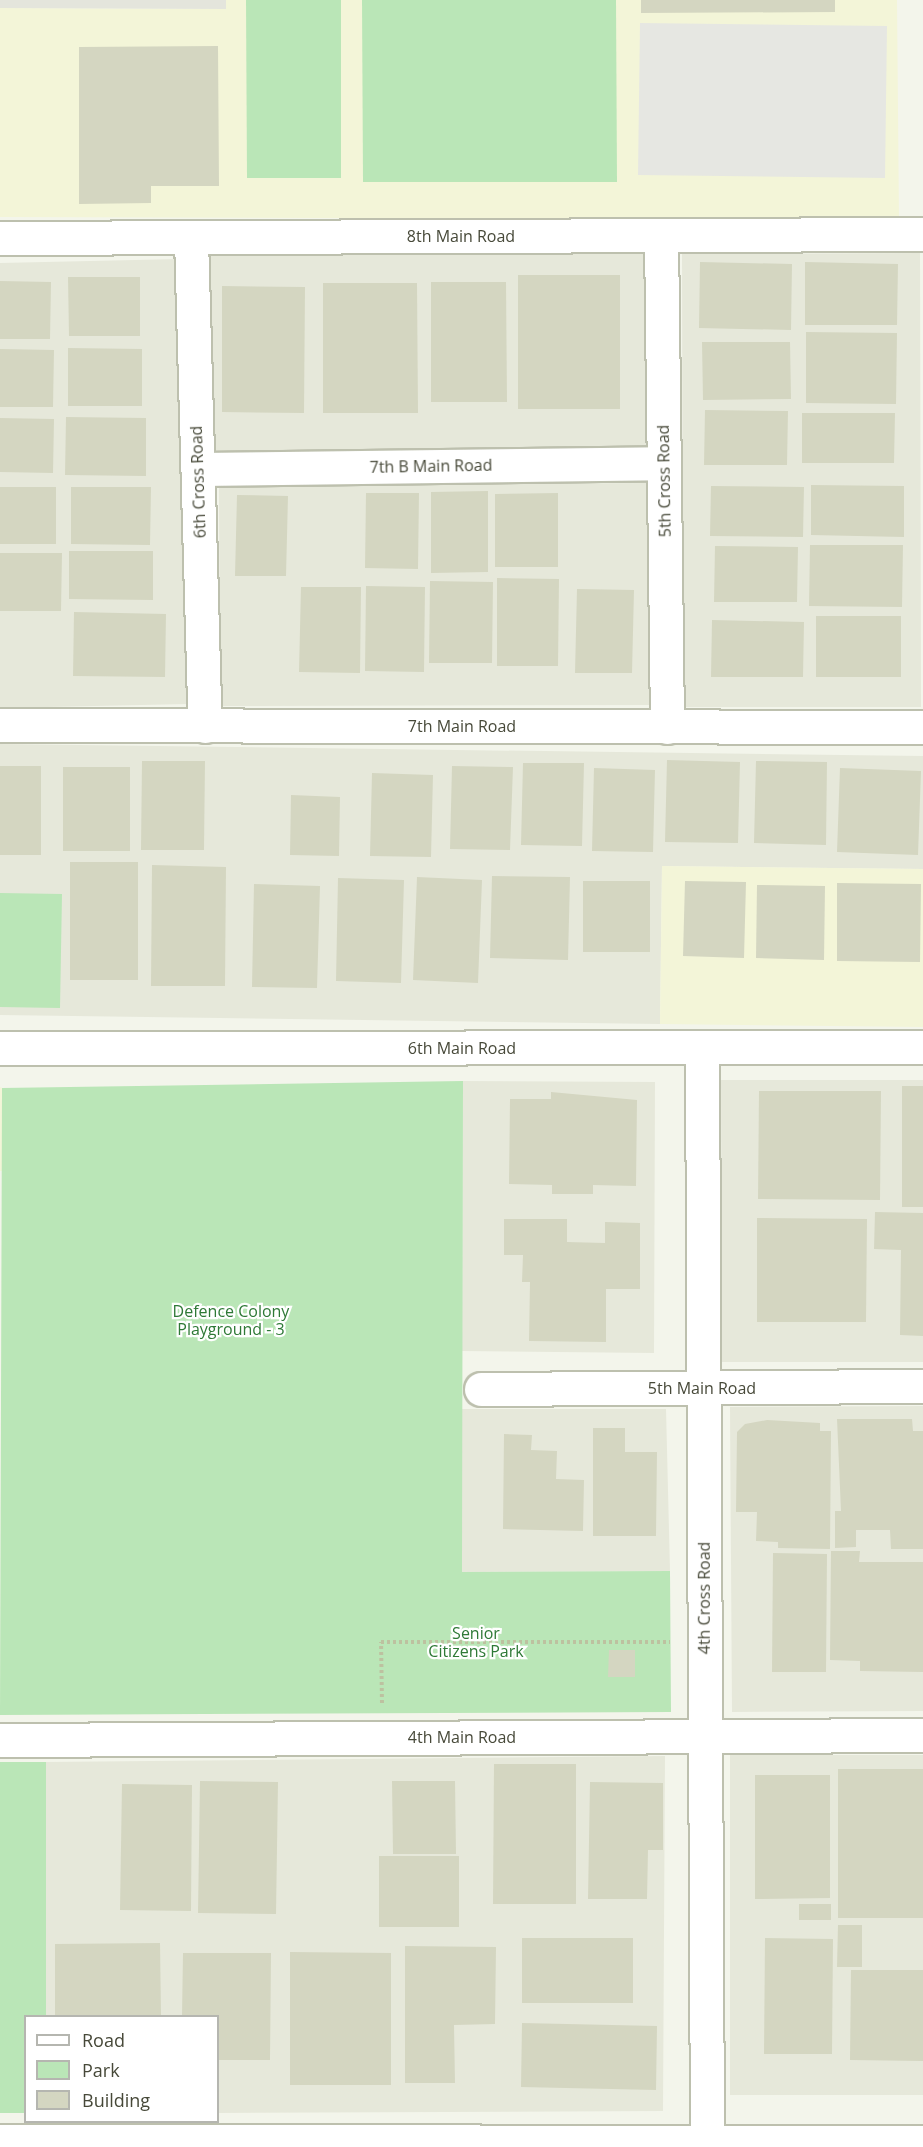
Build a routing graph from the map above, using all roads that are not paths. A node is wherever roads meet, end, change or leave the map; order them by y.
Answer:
1 (923, 234) edge
2 (661, 235) junction
3 (0, 238) edge
4 (191, 238) junction
5 (664, 463) junction
6 (198, 469) junction
7 (0, 725) edge
8 (205, 726) junction
9 (667, 727) junction
10 (923, 727) edge
11 (923, 1047) edge
12 (0, 1048) edge
13 (702, 1048) junction
14 (923, 1386) edge
15 (703, 1388) junction
16 (482, 1389) dead end
17 (923, 1735) edge
18 (705, 1736) junction
19 (0, 1740) edge
20 (0, 2141) edge
21 (923, 2142) edge
22 (707, 2144) edge

1 - 2 street, 8th Main Road
2 - 4 street, 8th Main Road
2 - 5 street, 5th Cross Road
3 - 4 street, 8th Main Road
4 - 6 street, 6th Cross Road
5 - 6 street, 7th B Main Road
5 - 9 street, 5th Cross Road
6 - 8 street, 6th Cross Road
7 - 8 street, 7th Main Road
8 - 9 street, 7th Main Road
9 - 10 street, 7th Main Road
11 - 13 street, 6th Main Road
12 - 13 street, 6th Main Road
13 - 15 street, 4th Cross Road
14 - 15 street, 5th Main Road
15 - 16 street, 5th Main Road
15 - 18 street, 4th Cross Road
17 - 18 street, 4th Main Road
18 - 19 street, 4th Main Road
18 - 22 street, 4th Cross Road
20 - 22 street
21 - 22 street

